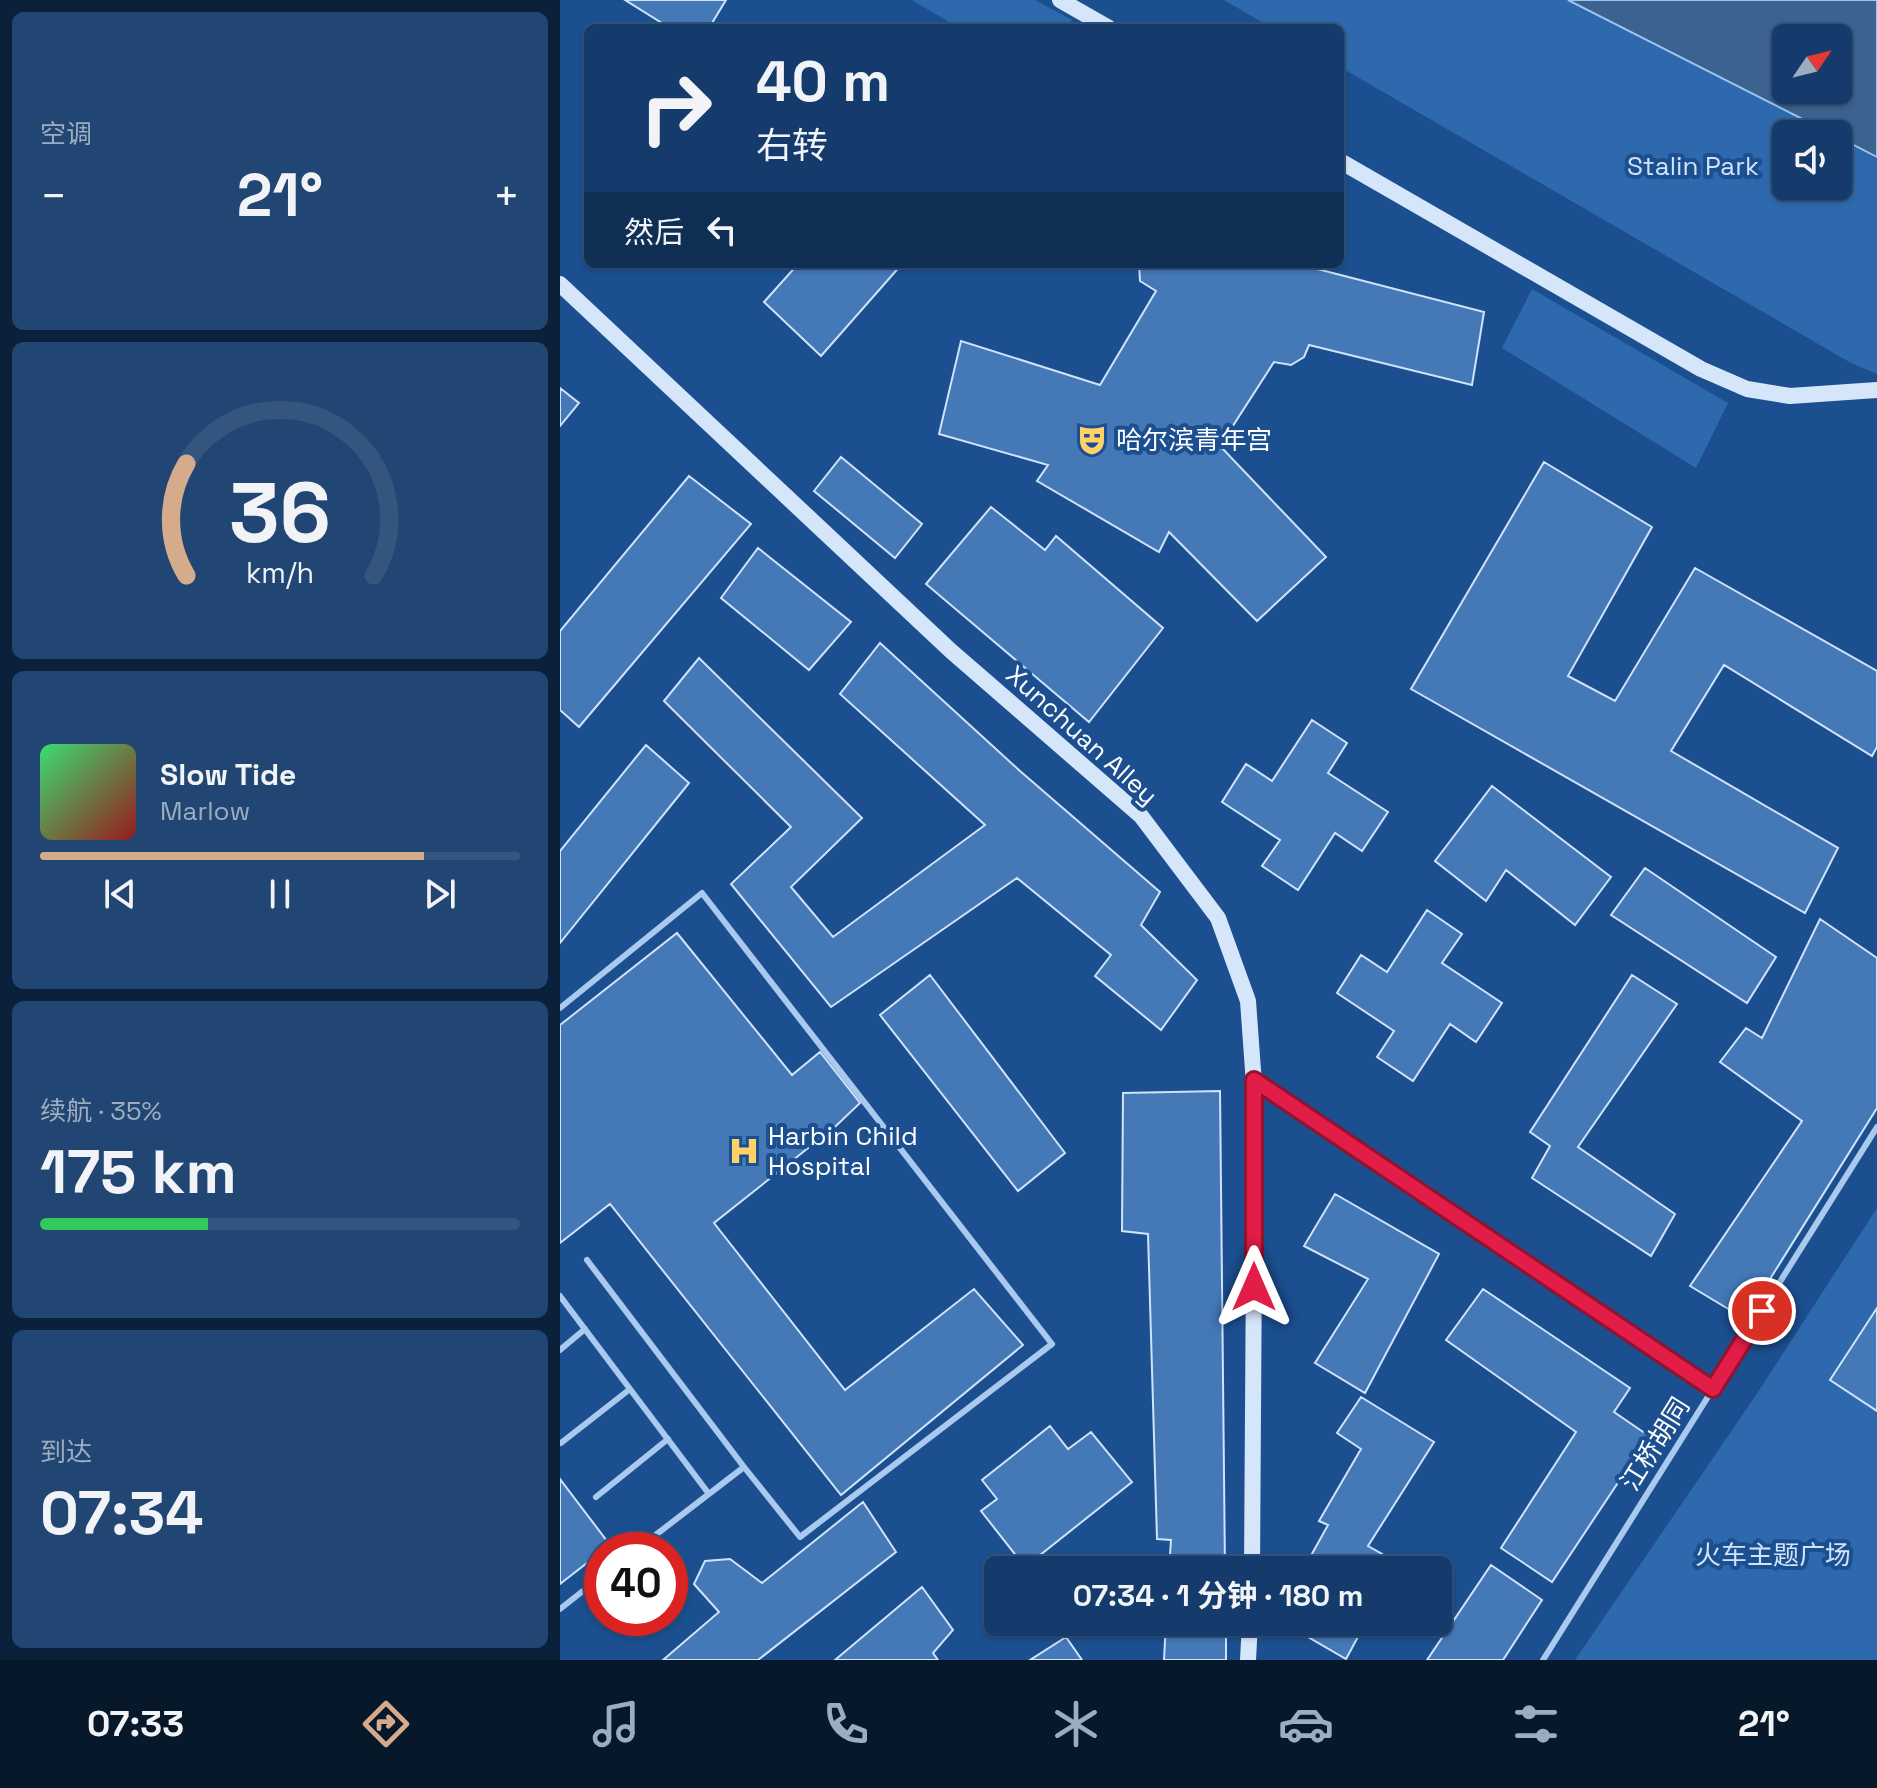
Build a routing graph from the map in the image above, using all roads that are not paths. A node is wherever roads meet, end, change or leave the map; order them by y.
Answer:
1 (1060, 0) edge
2 (1102, 24) edge
3 (1344, 163) edge
4 (560, 284) edge
5 (1877, 390) edge
6 (560, 1008) edge
7 (1254, 1080) junction
8 (1877, 1127) edge
9 (587, 1260) dead end
10 (560, 1296) edge
11 (585, 1329) junction
12 (560, 1350) edge
13 (630, 1389) junction
14 (1713, 1389) junction
15 (668, 1439) junction
16 (561, 1443) edge
17 (744, 1467) junction
18 (709, 1494) junction
19 (596, 1497) dead end
20 (659, 1532) edge
21 (1252, 1556) edge
22 (584, 1590) edge
23 (560, 1609) edge
24 (1249, 1636) edge
25 (1248, 1660) edge
26 (1543, 1660) edge

1 - 2 street
3 - 5 street
4 - 7 street, Xunchuan Alley
6 - 17 lane
7 - 14 lane
7 - 21 street, Xunchuan Alley
8 - 14 lane, 江桥胡同
9 - 17 lane
10 - 11 lane
11 - 12 lane
11 - 13 lane
13 - 15 lane
13 - 16 lane
14 - 26 lane, 江桥胡同
15 - 18 lane
15 - 19 lane
17 - 18 lane
18 - 20 lane
22 - 23 lane
24 - 25 street

